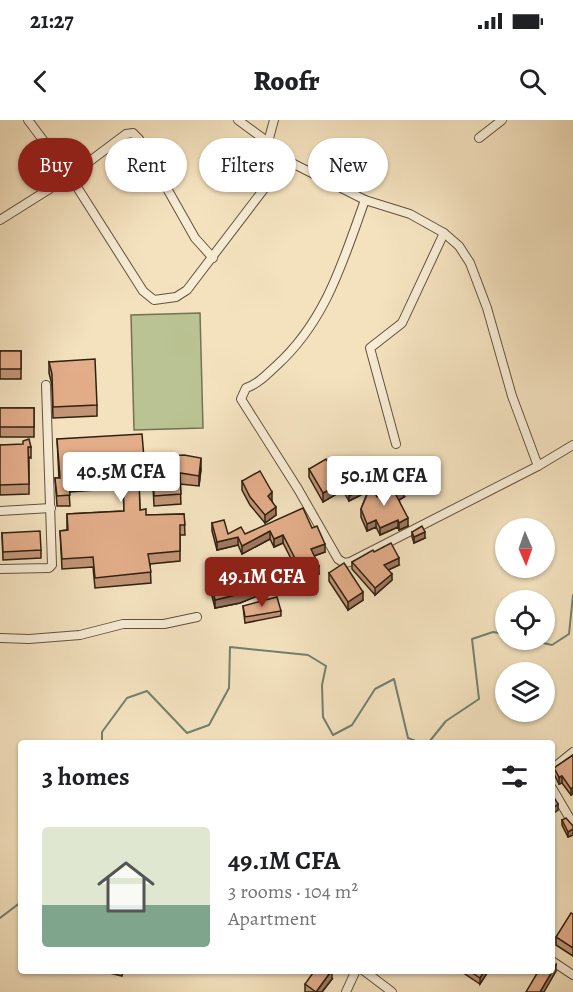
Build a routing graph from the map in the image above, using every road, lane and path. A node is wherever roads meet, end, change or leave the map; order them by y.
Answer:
1 (28, 120) edge
2 (238, 120) edge
3 (274, 120) edge
4 (502, 120) edge
5 (42, 138) edge
6 (263, 138) edge
7 (269, 138) edge
8 (479, 138) dead end
9 (93, 159) edge
10 (296, 165) edge
11 (45, 192) edge
12 (80, 192) edge
13 (262, 192) edge
14 (365, 200) junction
15 (0, 220) edge
16 (444, 233) junction
17 (213, 258) junction
18 (46, 385) dead end
19 (396, 444) dead end
20 (573, 445) edge
21 (538, 466) junction
22 (51, 508) junction
23 (0, 511) edge
24 (0, 569) edge
25 (197, 617) dead end
26 (0, 638) edge
27 (573, 752) edge
28 (555, 767) edge
29 (555, 793) edge
30 (573, 824) edge
31 (555, 963) edge
32 (354, 974) edge
33 (368, 974) edge
34 (573, 975) edge
35 (346, 992) edge
36 (392, 992) edge

1 - 5 street
2 - 6 street
3 - 7 street
4 - 8 street
9 - 17 street
10 - 14 street
11 - 15 street
12 - 17 street
13 - 17 street
14 - 16 street
14 - 21 street
16 - 19 street
16 - 21 street
18 - 22 street
20 - 21 street
22 - 23 street
22 - 24 street
25 - 26 street
27 - 28 street
29 - 30 street
31 - 34 street
32 - 35 street
33 - 36 street

